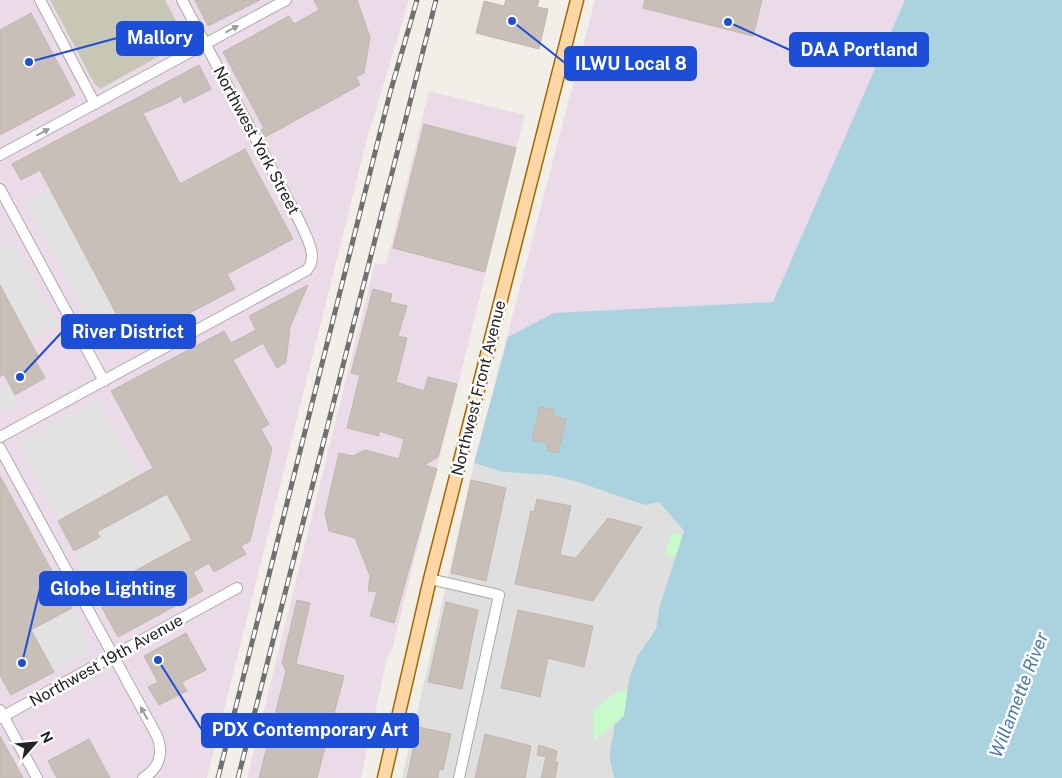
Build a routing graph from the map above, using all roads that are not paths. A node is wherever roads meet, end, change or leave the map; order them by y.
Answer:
1 (40, 0) edge
2 (182, 0) edge
3 (286, 0) edge
4 (578, 0) edge
5 (205, 44) junction
6 (95, 104) junction
7 (0, 155) edge
8 (0, 189) edge
9 (104, 381) junction
10 (0, 437) edge
11 (0, 448) edge
12 (430, 579) junction
13 (237, 588) dead end
14 (113, 657) junction
15 (1, 715) edge
16 (37, 778) edge
17 (143, 778) edge
18 (384, 778) edge
19 (459, 778) edge

1 - 6 street
2 - 5 street, Northwest York Street
5 -> 3 street
4 - 12 main road, Northwest Front Avenue
5 - 6 street
5 - 9 street, Northwest York Street
7 -> 6 street
8 - 9 street
9 - 10 street
11 - 14 street
12 - 18 main road, Northwest Front Avenue
12 - 19 street
13 - 14 street, Northwest 19th Avenue
14 - 15 street, Northwest 19th Avenue
17 -> 14 street
15 - 16 street

